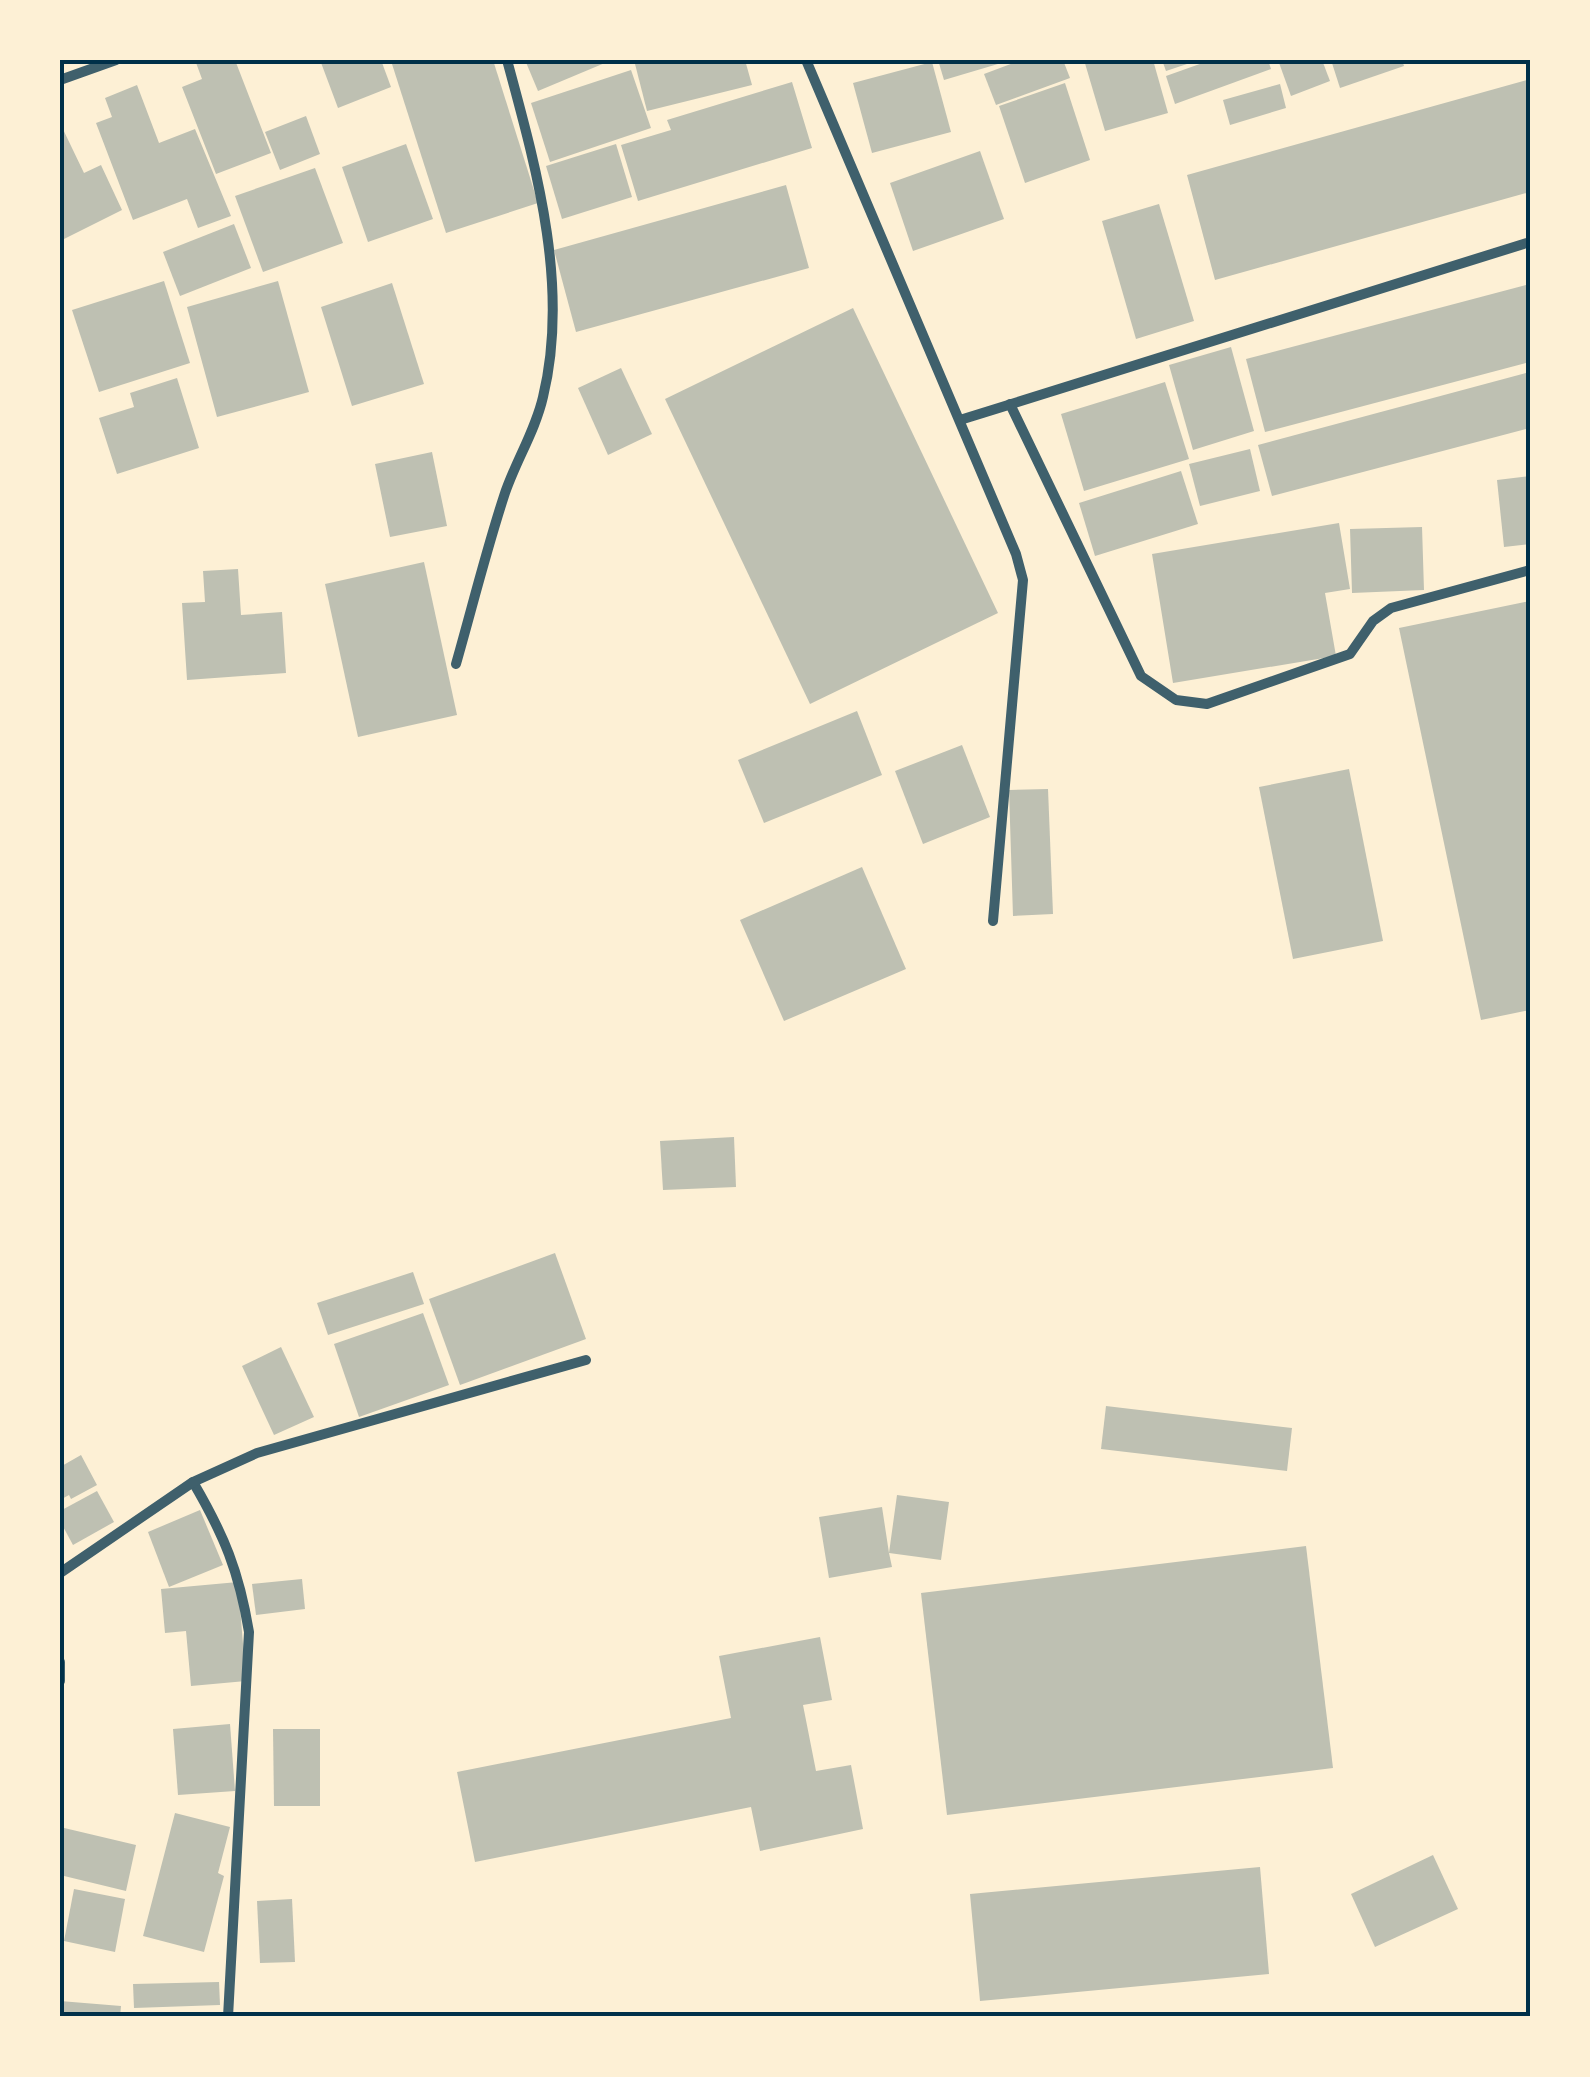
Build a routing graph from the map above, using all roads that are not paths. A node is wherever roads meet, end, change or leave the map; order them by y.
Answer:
1 (116, 60) edge
2 (507, 60) edge
3 (806, 60) edge
4 (60, 80) edge
5 (1530, 242) edge
6 (1010, 404) junction
7 (960, 420) junction
8 (1530, 570) edge
9 (456, 664) dead end
10 (993, 921) dead end
11 (586, 1360) dead end
12 (193, 1482) junction
13 (60, 1573) edge
14 (60, 1662) edge
15 (60, 1681) edge
16 (228, 2017) edge

1 - 4 street
2 - 9 street
3 - 7 street
5 - 6 street
6 - 7 street
6 - 8 street
7 - 10 street
11 - 12 street
12 - 13 street
12 - 16 street
14 - 15 street

